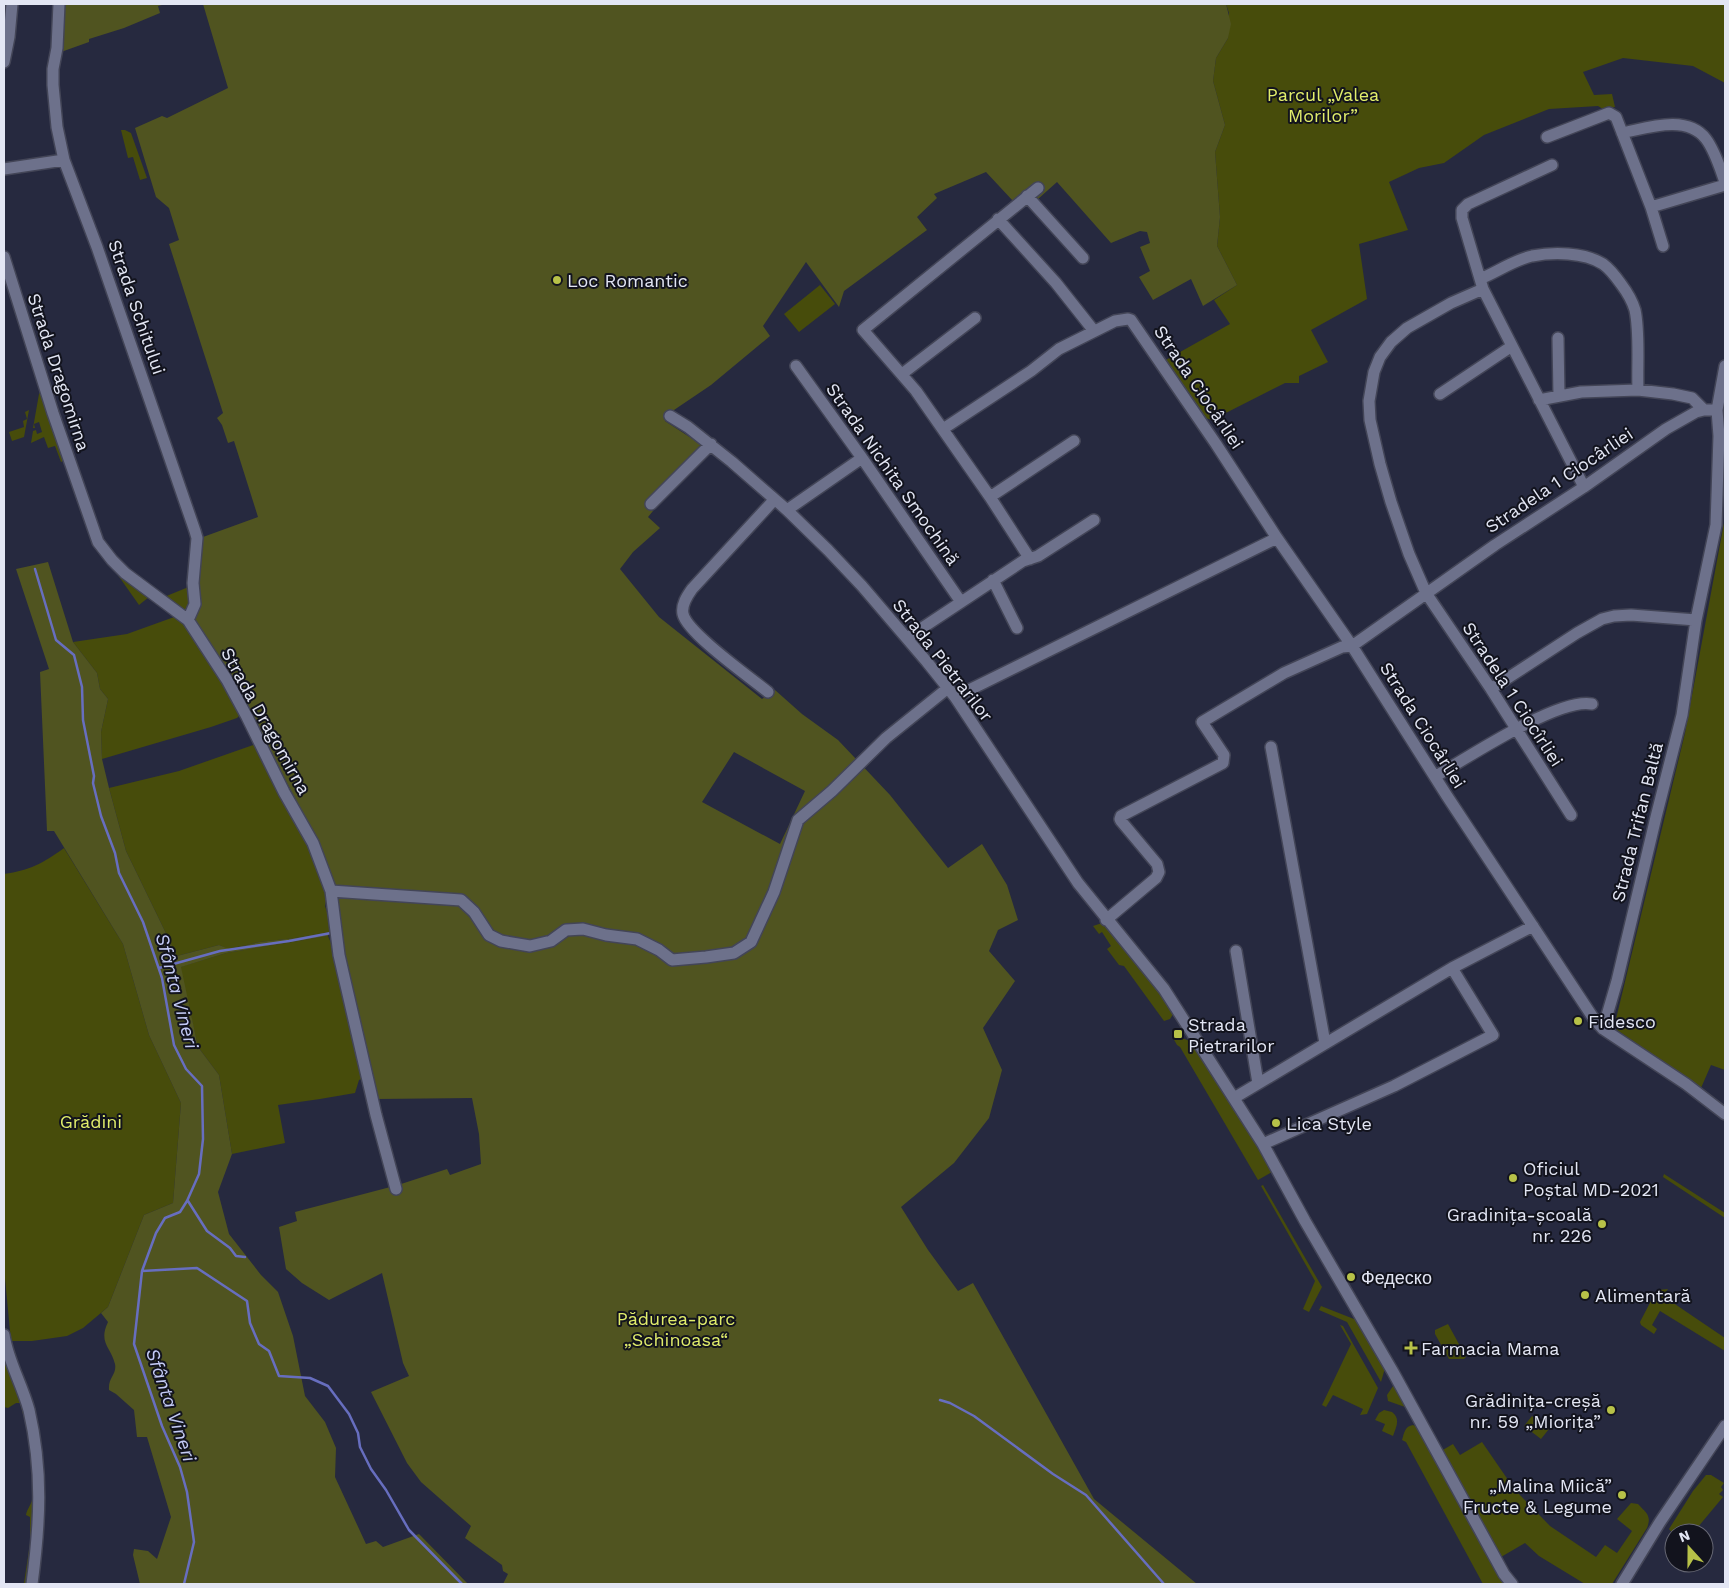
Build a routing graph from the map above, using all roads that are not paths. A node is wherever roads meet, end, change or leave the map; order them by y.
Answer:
1 (12, 4) edge
2 (59, 4) edge
3 (4, 62) edge
4 (1622, 133) junction
5 (1547, 137) dead end
6 (64, 160) junction
7 (1552, 165) dead end
8 (4, 168) edge
9 (1725, 183) edge
10 (1038, 188) dead end
11 (1028, 196) junction
12 (1651, 207) junction
13 (998, 219) junction
14 (1663, 246) dead end
15 (4, 257) edge
16 (1083, 258) dead end
17 (1482, 284) junction
18 (975, 318) dead end
19 (1094, 331) junction
20 (1558, 338) dead end
21 (1512, 346) junction
22 (796, 366) dead end
23 (1725, 366) edge
24 (902, 374) junction
25 (1638, 390) junction
26 (1440, 394) dead end
27 (1560, 396) junction
28 (1539, 400) junction
29 (1704, 410) junction
30 (1718, 410) junction
31 (670, 416) dead end
32 (943, 429) junction
33 (1074, 441) dead end
34 (711, 444) junction
35 (862, 458) junction
36 (1584, 487) junction
37 (990, 497) junction
38 (774, 500) junction
39 (651, 504) dead end
40 (787, 510) junction
41 (1094, 520) dead end
42 (1277, 538) junction
43 (1030, 559) junction
44 (993, 580) junction
45 (1426, 593) junction
46 (962, 602) junction
47 (188, 620) junction
48 (1696, 620) junction
49 (1017, 628) dead end
50 (907, 638) junction
51 (1352, 646) junction
52 (1491, 690) junction
53 (768, 692) dead end
54 (951, 693) junction
55 (1592, 704) dead end
56 (1516, 730) junction
57 (1272, 747) dead end
58 (1436, 776) junction
59 (1570, 815) dead end
60 (331, 891) junction
61 (1106, 920) junction
62 (1533, 926) junction
63 (1236, 951) dead end
64 (1452, 968) junction
65 (1603, 1029) junction
66 (1325, 1043) junction
67 (1258, 1084) junction
68 (1234, 1098) junction
69 (1725, 1114) edge
70 (1263, 1144) junction
71 (396, 1189) dead end
72 (4, 1335) edge
73 (1725, 1426) edge
74 (32, 1584) edge
75 (1512, 1584) edge
76 (1622, 1584) edge

1 - 3 street
2 - 6 street, Strada Schitului
4 - 5 street
4 - 9 street
4 - 12 street
6 - 8 street
6 - 47 street, Strada Schitului
7 - 17 street
9 - 12 street
10 - 11 street
11 - 13 street
11 - 16 street
12 - 14 street
13 - 19 street
13 - 24 street
15 - 47 street, Strada Dragomirna
17 - 21 street
17 - 25 street
17 - 45 street
18 - 24 street
19 - 32 street
19 - 42 street, Strada Ciocârliei
20 - 27 street
21 - 26 street
21 - 28 street
22 - 35 street, Strada Nichita Smochină
23 - 30 street, Strada Trifan Baltă
24 - 32 street
25 - 27 street
25 - 29 street
27 - 28 street
28 - 36 street
29 - 30 street, Stradela 1 Ciocârliei
29 - 36 street, Stradela 1 Ciocârliei
30 - 48 street, Strada Trifan Baltă
31 - 34 street, Strada Pietrarilor
32 - 37 street
33 - 37 street
34 - 38 street, Strada Pietrarilor
34 - 39 street
35 - 40 street
35 - 46 street, Strada Nichita Smochină
36 - 45 street, Stradela 1 Ciocârliei
37 - 43 street
38 - 40 street, Strada Pietrarilor
38 - 53 street
40 - 50 street, Strada Pietrarilor
41 - 43 street
42 - 51 street, Strada Ciocârliei
42 - 54 street
43 - 44 street
44 - 46 street
44 - 49 street
45 - 51 street, Stradela 1 Ciocârliei
45 - 52 street, Stradela 1 Ciocîrliei
46 - 50 street
47 - 60 street, Strada Dragomirna
48 - 52 street
48 - 65 street, Strada Trifan Baltă
50 - 54 street, Strada Pietrarilor
51 - 58 street, Strada Ciocârliei
51 - 61 street, Stradela 1 Ciocârliei
52 - 56 street, Stradela 1 Ciocîrliei
54 - 60 street
54 - 61 street, Strada Pietrarilor
55 - 56 street
56 - 58 street
56 - 59 street, Stradela 1 Ciocîrliei
57 - 66 street
58 - 62 street, Strada Ciocârliei
60 - 71 street, Strada Dragomirna
61 - 68 street, Strada Pietrarilor
62 - 64 street
62 - 65 street, Strada Ciocârliei
63 - 67 street
64 - 66 street
64 - 70 street
65 - 69 street, Strada Ciocârliei
66 - 67 street
67 - 68 street
68 - 70 street, Strada Pietrarilor
70 - 75 street, Strada Pietrarilor
72 - 74 street
73 - 76 street

